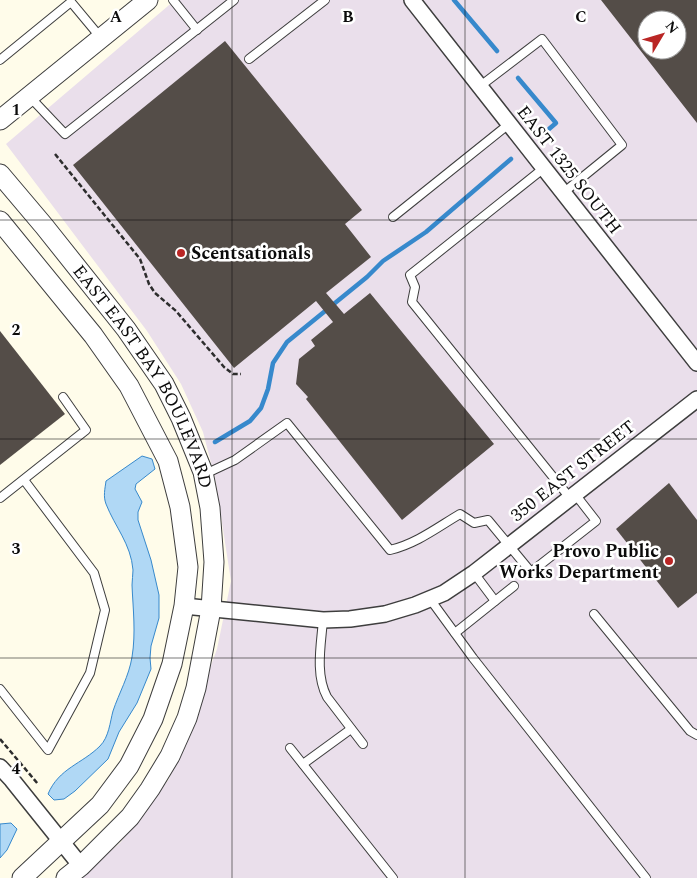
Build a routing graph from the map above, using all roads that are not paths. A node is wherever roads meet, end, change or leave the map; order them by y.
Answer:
1 (173, 0) edge
2 (234, 0) edge
3 (325, 0) edge
4 (412, 0) edge
5 (142, 2) edge
6 (197, 30) junction
7 (101, 38) junction
8 (249, 59) dead end
9 (0, 60) edge
10 (479, 87) junction
11 (29, 96) junction
12 (0, 120) edge
13 (509, 124) junction
14 (544, 168) junction
15 (0, 174) edge
16 (563, 193) junction
17 (393, 217) dead end
18 (0, 221) edge
19 (697, 363) edge
20 (63, 397) dead end
21 (697, 399) edge
22 (203, 475) junction
23 (24, 480) junction
24 (572, 496) junction
25 (0, 498) edge
26 (510, 544) junction
27 (474, 573) junction
28 (514, 586) dead end
29 (430, 598) junction
30 (495, 601) junction
31 (184, 606) junction
32 (211, 609) junction
33 (594, 614) dead end
34 (322, 620) junction
35 (455, 633) junction
36 (0, 689) edge
37 (351, 729) junction
38 (697, 735) edge
39 (363, 744) dead end
40 (290, 748) dead end
41 (303, 764) junction
42 (0, 767) edge
43 (60, 841) junction
44 (81, 866) junction
45 (22, 878) edge
46 (66, 878) edge
47 (393, 878) edge
48 (646, 878) edge

1 - 6 lane
2 - 6 lane
3 - 8 lane
4 - 10 street, EAST 1325 SOUTH
5 - 7 street
6 - 11 lane
7 - 9 lane
7 - 11 street
10 - 13 street, EAST 1325 SOUTH
10 - 16 lane
11 - 12 street
13 - 14 street, EAST 1325 SOUTH
13 - 17 lane
14 - 16 street, EAST 1325 SOUTH
14 - 24 lane
15 - 22 street, EAST EAST BAY BOULEVARD
16 - 19 street, EAST 1325 SOUTH
18 - 31 street, EAST EAST BAY BOULEVARD
20 - 23 lane
21 - 24 street, 350 EAST STREET
22 - 26 lane
22 - 32 street, EAST EAST BAY BOULEVARD
23 - 25 lane
23 - 36 lane
24 - 26 street, 350 EAST STREET
24 - 26 lane
26 - 27 street, 350 EAST STREET
27 - 29 street, 350 EAST STREET
27 - 30 lane
28 - 30 lane
29 - 34 street, 350 EAST STREET
29 - 35 lane
30 - 35 lane
31 - 32 street, 350 EAST STREET
31 - 43 street, EAST EAST BAY BOULEVARD
32 - 34 street, 350 EAST STREET
32 - 44 street, EAST EAST BAY BOULEVARD
33 - 38 lane
34 - 37 lane
35 - 48 lane
37 - 39 lane
37 - 41 lane
40 - 41 lane
41 - 47 lane
42 - 43 street
43 - 44 street
43 - 45 street, EAST EAST BAY BOULEVARD
44 - 46 street, EAST EAST BAY BOULEVARD

